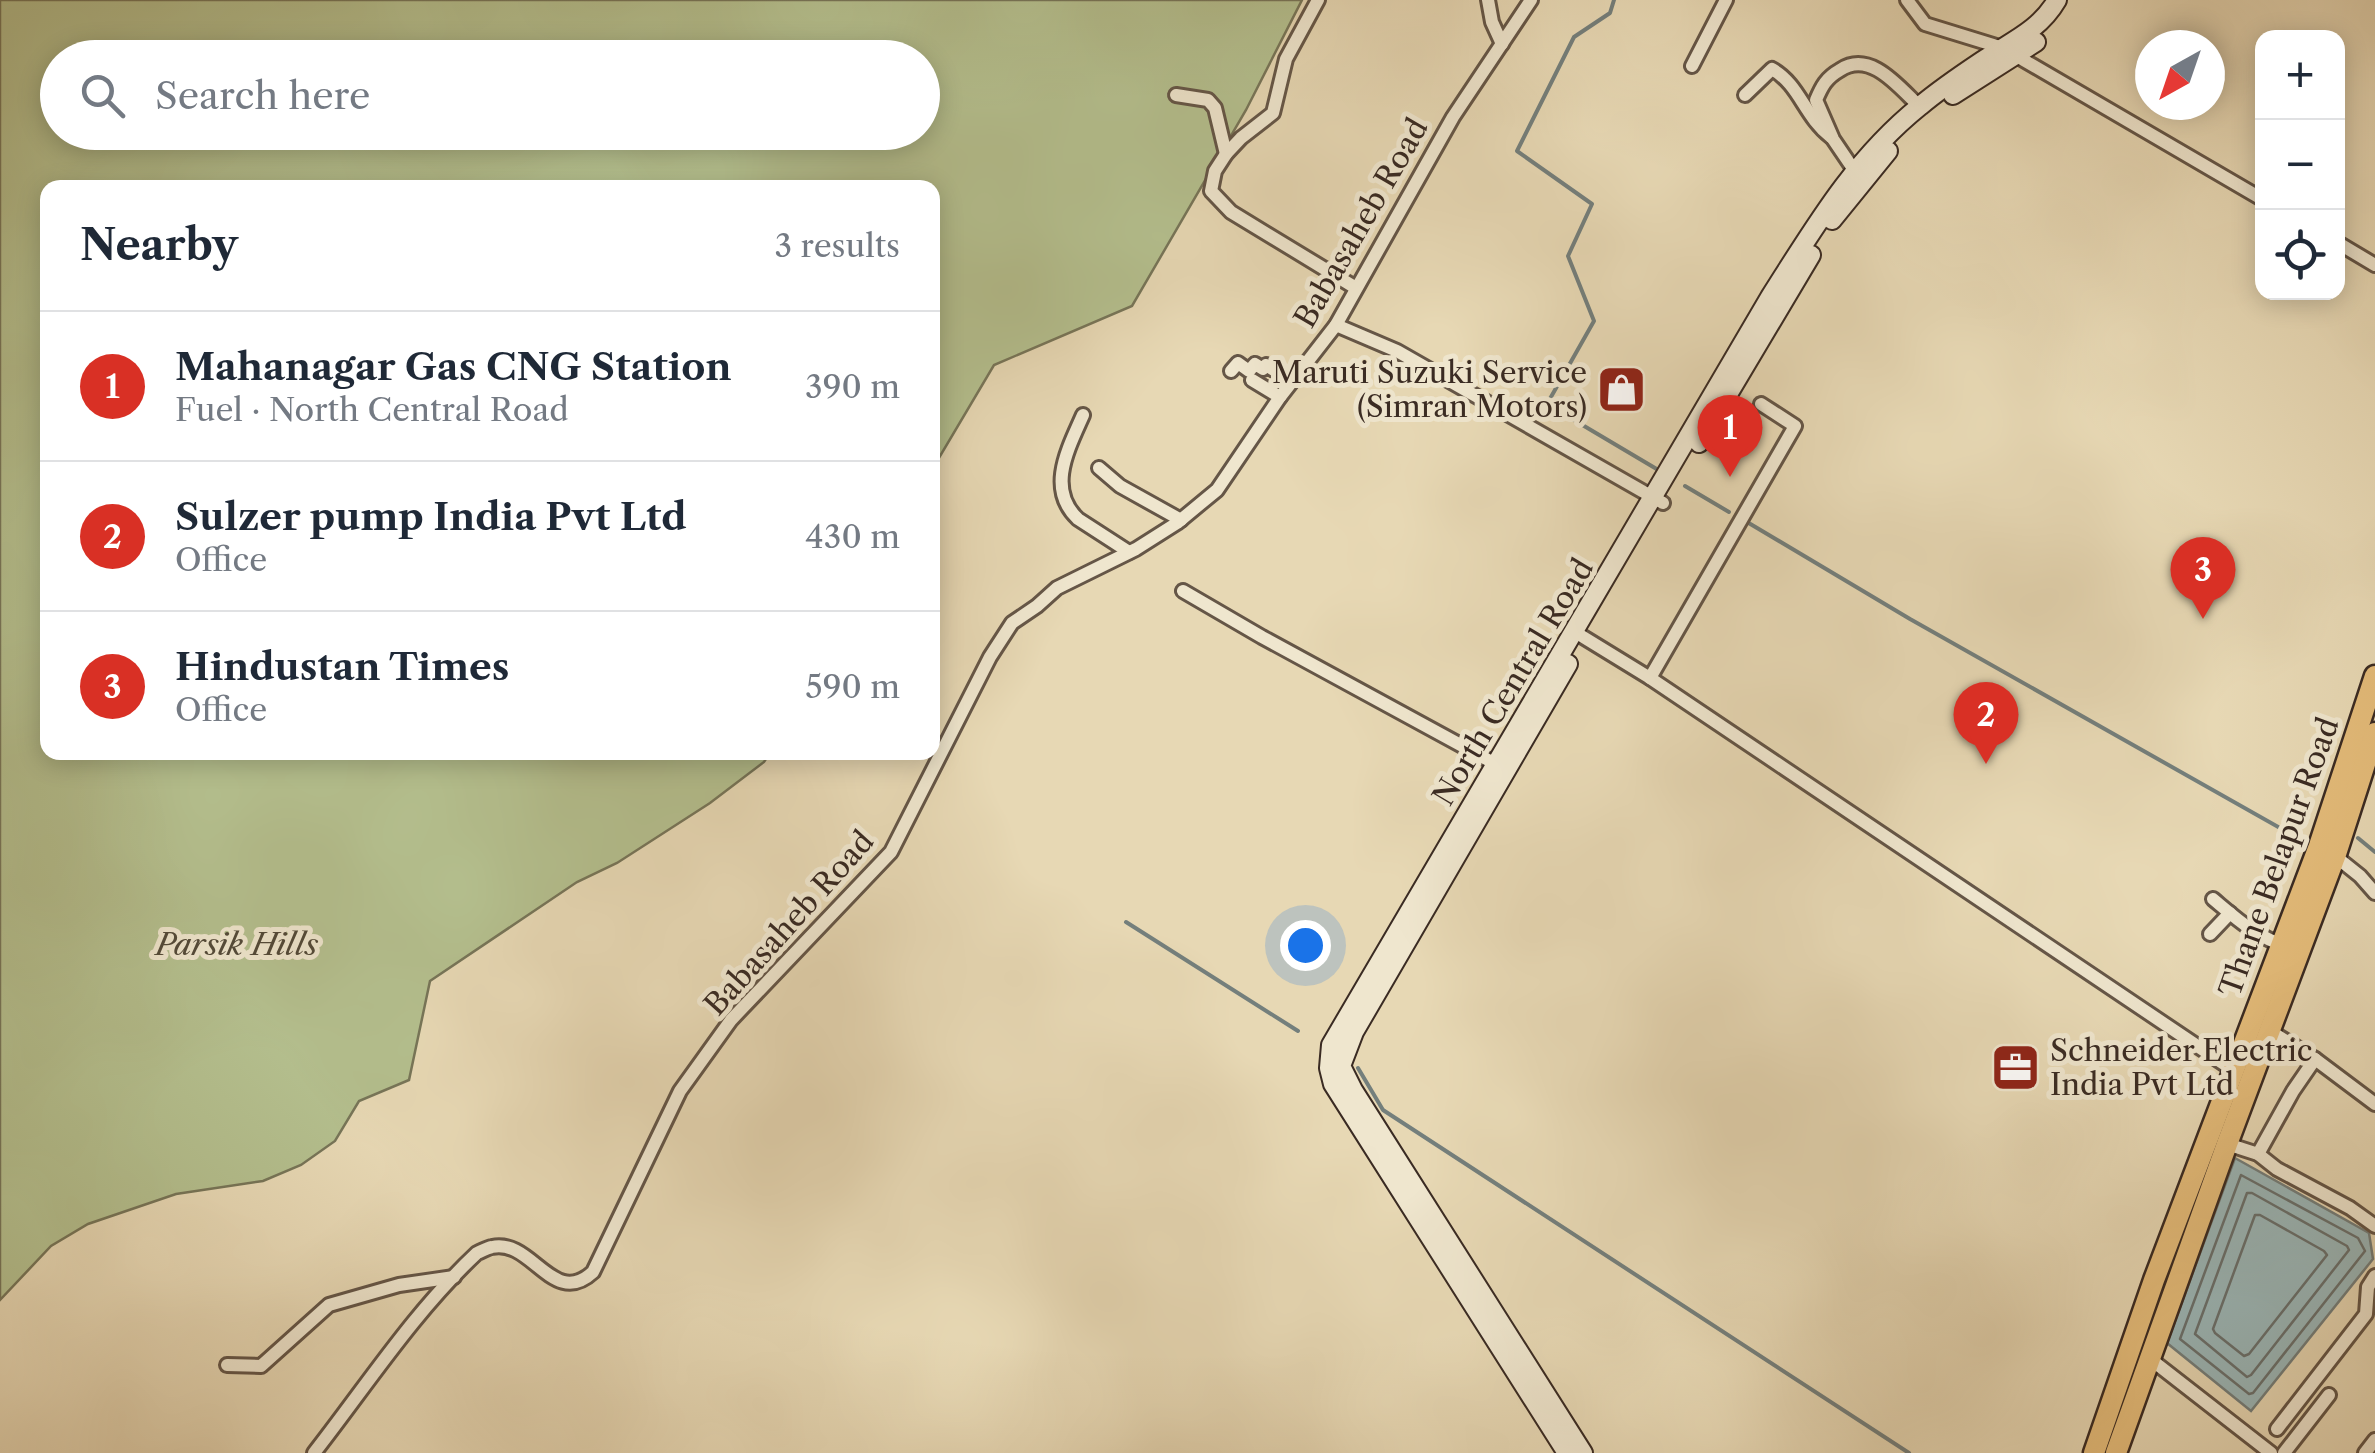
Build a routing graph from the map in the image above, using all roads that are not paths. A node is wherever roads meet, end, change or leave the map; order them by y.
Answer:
1 (1318, 0) edge
2 (1488, 0) edge
3 (1532, 0) edge
4 (1726, 0) edge
5 (1907, 0) edge
6 (2057, 0) edge
7 (2068, 0) edge
8 (1502, 44) junction
9 (2010, 51) junction
10 (1692, 66) dead end
11 (1176, 94) dead end
12 (1745, 96) dead end
13 (1919, 106) junction
14 (1833, 138) junction
15 (1226, 154) junction
16 (1854, 170) junction
17 (2255, 195) edge
18 (2345, 247) edge
19 (2375, 265) edge
20 (1356, 288) junction
21 (1336, 325) junction
22 (1231, 372) dead end
23 (1252, 380) dead end
24 (1291, 381) junction
25 (1280, 396) junction
26 (1760, 404) dead end
27 (1083, 416) dead end
28 (1099, 468) dead end
29 (1659, 495) junction
30 (1182, 520) junction
31 (1129, 552) junction
32 (1183, 592) dead end
33 (1579, 634) junction
34 (2375, 676) edge
35 (1650, 678) junction
36 (2375, 733) edge
37 (940, 755) edge
38 (937, 760) edge
39 (2371, 761) edge
40 (1502, 768) junction
41 (2327, 850) junction
42 (2375, 893) edge
43 (2213, 899) dead end
44 (2230, 913) junction
45 (2210, 934) dead end
46 (2290, 948) junction
47 (2270, 1030) junction
48 (2315, 1059) junction
49 (1335, 1065) junction
50 (2242, 1076) junction
51 (2375, 1102) edge
52 (2217, 1140) junction
53 (2258, 1154) junction
54 (2375, 1226) edge
55 (454, 1276) junction
56 (2375, 1276) edge
57 (2149, 1358) junction
58 (228, 1365) dead end
59 (2330, 1395) dead end
60 (2277, 1430) dead end
61 (2375, 1440) edge
62 (314, 1453) edge
63 (1567, 1453) edge
64 (1583, 1453) edge
65 (2094, 1453) edge
66 (2117, 1453) edge
67 (2271, 1453) edge
68 (2284, 1453) edge
69 (2365, 1453) edge

1 - 15 street
2 - 8 street
3 - 8 street, Babasaheb Road
4 - 10 street
5 - 9 street
6 - 9 main road, North Central Road
7 - 9 main road, North Central Road
8 - 20 street, Babasaheb Road
9 - 13 main road, North Central Road
9 - 17 street
9 - 29 main road, North Central Road
11 - 15 street
12 - 14 street
13 - 14 street
13 - 16 main road, North Central Road
14 - 16 street
15 - 20 street
16 - 29 main road, North Central Road
18 - 19 street
20 - 21 street, Babasaheb Road
21 - 24 street, Babasaheb Road
21 - 29 street
22 - 24 street
23 - 25 street
24 - 25 street, Babasaheb Road
25 - 30 street, Babasaheb Road
26 - 35 street
27 - 31 street
28 - 30 street
29 - 33 main road, North Central Road
30 - 31 street, Babasaheb Road
31 - 37 street, Babasaheb Road
32 - 40 street
33 - 35 street
33 - 40 main road, North Central Road
34 - 41 main road, Thane Belapur Road
35 - 50 street
36 - 39 main road, Thane Belapur Road
38 - 55 street, Babasaheb Road
39 - 41 main road, Thane Belapur Road
40 - 49 main road, North Central Road
41 - 42 street
41 - 46 main road, Thane Belapur Road
43 - 44 street
44 - 45 street
44 - 46 street
46 - 47 main road, Thane Belapur Road
46 - 50 main road, Thane Belapur Road
47 - 48 street
47 - 50 main road, Thane Belapur Road
48 - 51 street
48 - 53 street
49 - 63 main road
49 - 64 main road
50 - 52 main road, Thane Belapur Road
52 - 53 street
52 - 57 main road, Thane Belapur Road
52 - 65 main road, Thane Belapur Road
53 - 54 street
55 - 58 street
55 - 62 street, Babasaheb Road
56 - 60 street
57 - 66 main road, Thane Belapur Road
57 - 67 street
59 - 68 street
61 - 69 street

